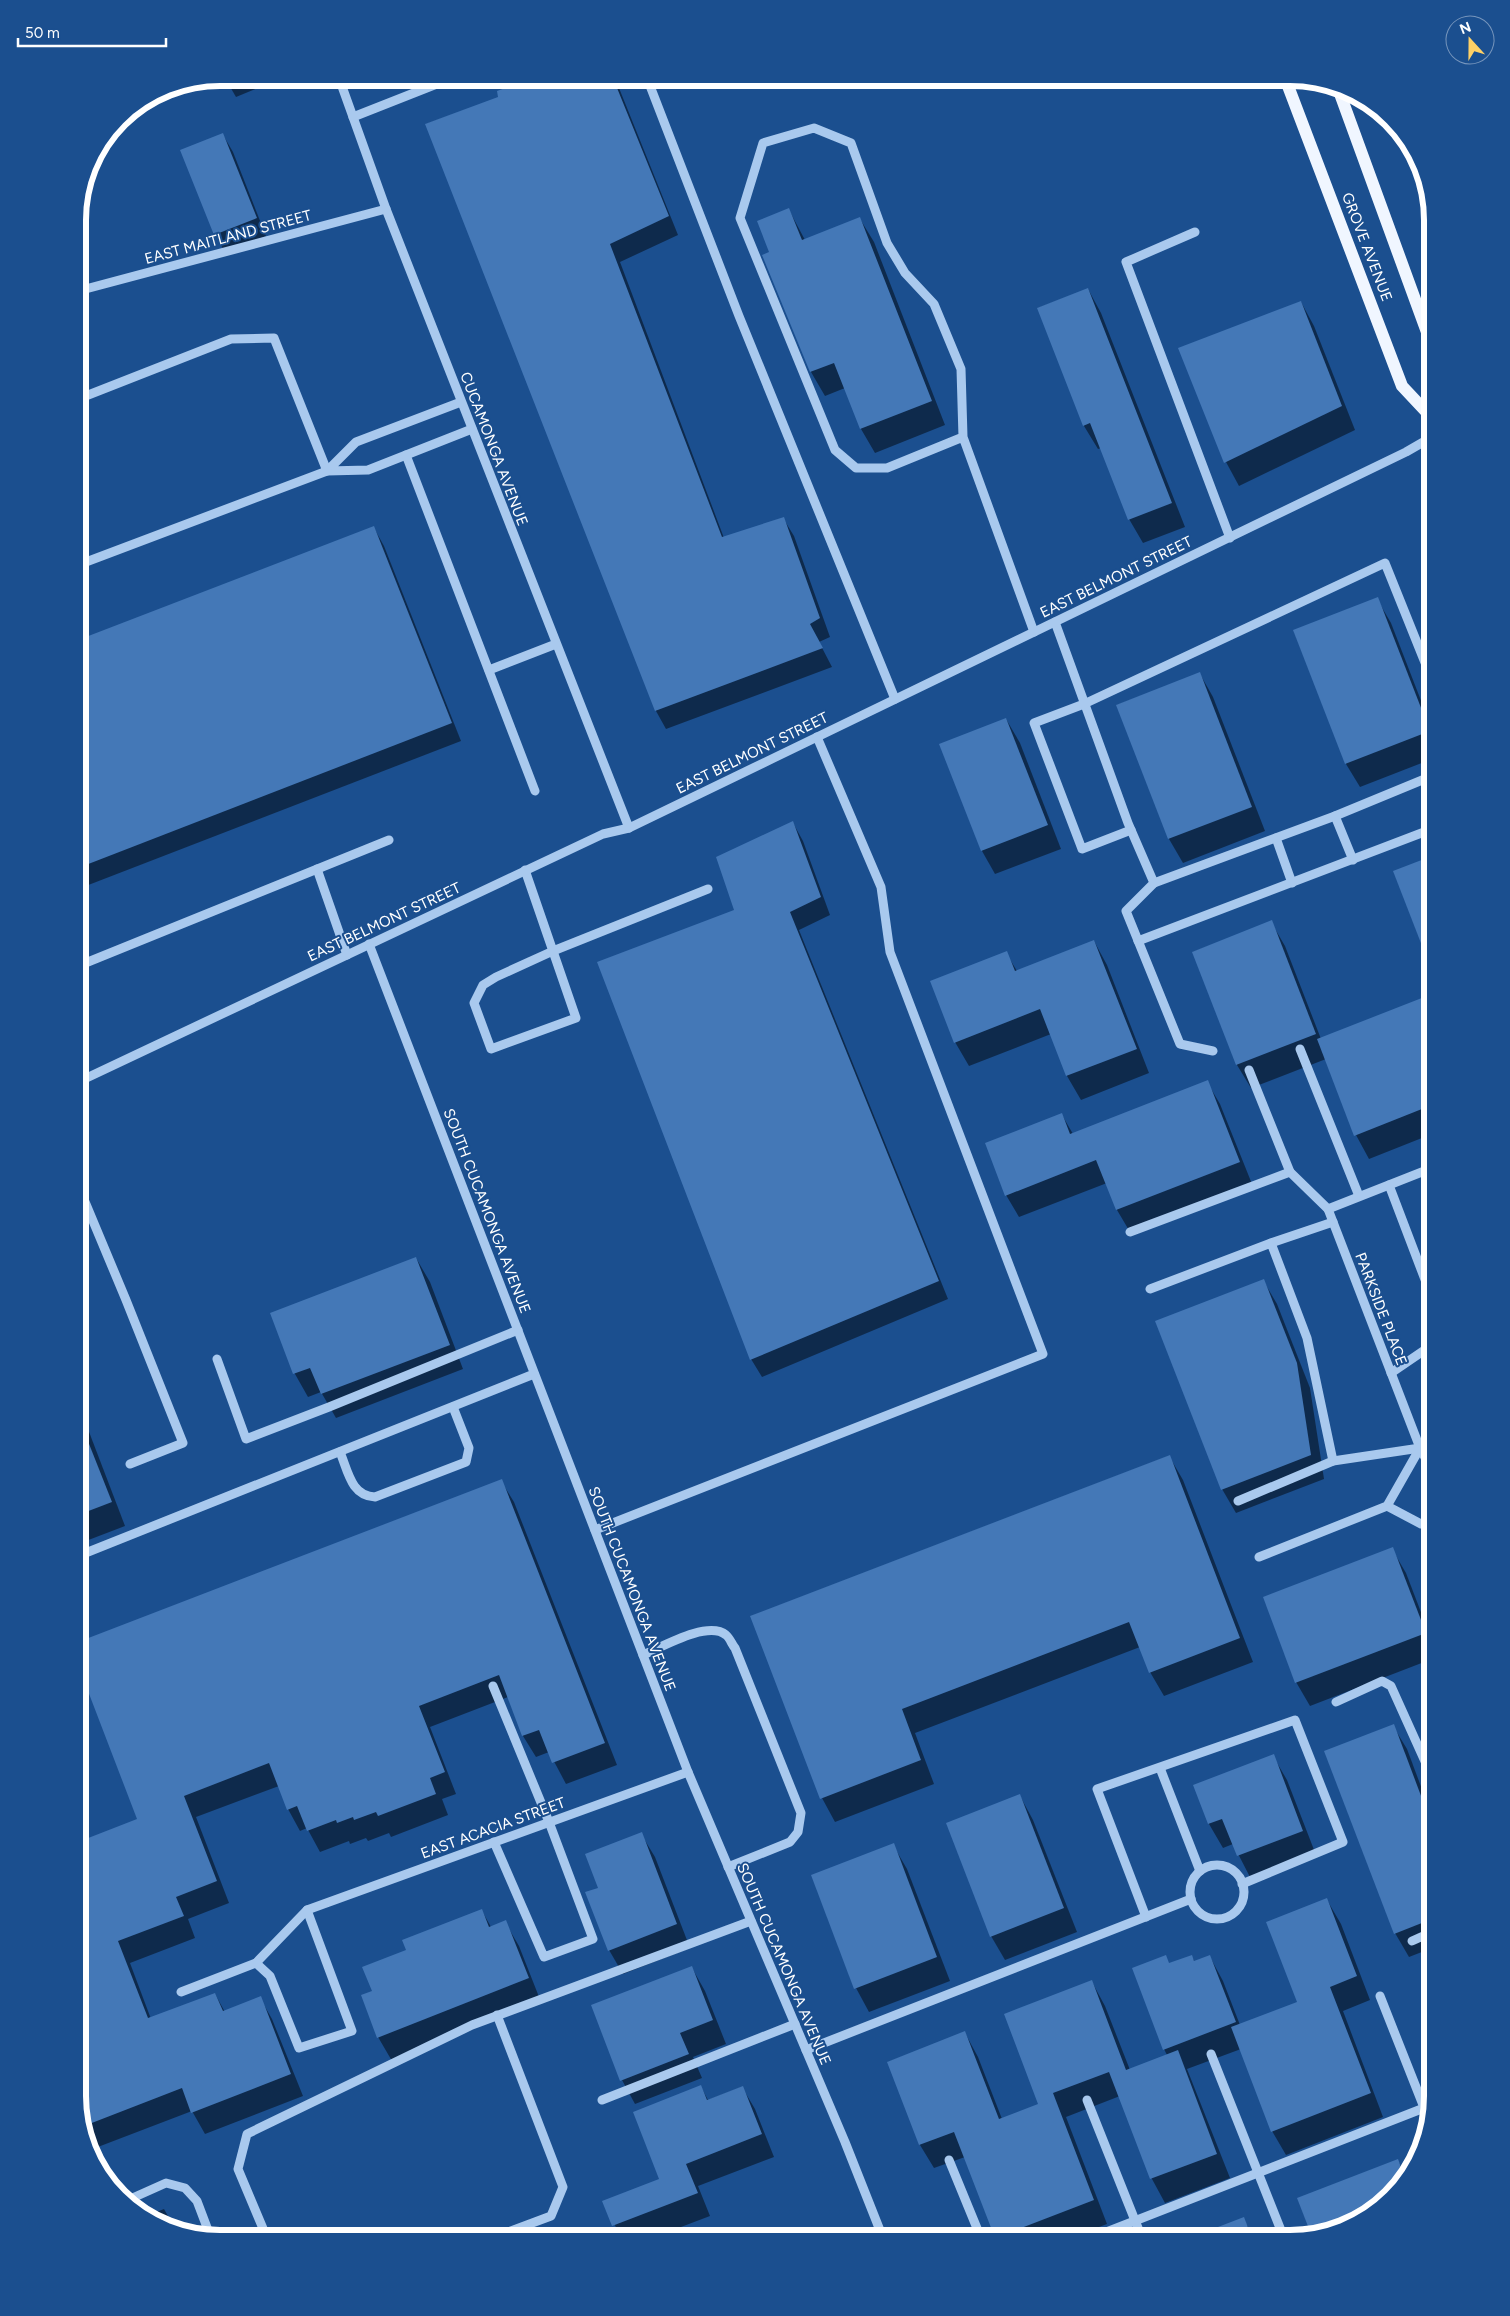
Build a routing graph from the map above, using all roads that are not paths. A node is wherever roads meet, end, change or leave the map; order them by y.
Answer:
1 (342, 87) edge
2 (429, 87) edge
3 (650, 87) edge
4 (1288, 87) edge
5 (1341, 97) edge
6 (353, 117) junction
7 (386, 209) junction
8 (1195, 232) dead end
9 (87, 289) edge
10 (1424, 324) edge
11 (87, 396) edge
12 (462, 402) junction
13 (1424, 409) edge
14 (472, 429) junction
15 (962, 437) junction
16 (1424, 442) edge
17 (406, 455) junction
18 (327, 471) junction
19 (1230, 538) junction
20 (87, 562) edge
21 (1054, 622) junction
22 (1034, 632) junction
23 (556, 644) junction
24 (1424, 660) edge
25 (489, 670) junction
26 (895, 699) junction
27 (1084, 704) junction
28 (817, 737) junction
29 (1424, 779) edge
30 (535, 791) dead end
31 (1335, 816) junction
32 (629, 828) junction
33 (1131, 830) junction
34 (1424, 832) edge
35 (1276, 838) junction
36 (389, 840) dead end
37 (1353, 860) junction
38 (317, 869) junction
39 (526, 870) junction
40 (1154, 883) junction
41 (1292, 883) junction
42 (708, 889) dead end
43 (1138, 941) junction
44 (369, 944) junction
45 (553, 951) junction
46 (347, 955) junction
47 (87, 963) edge
48 (1300, 1049) dead end
49 (1213, 1051) dead end
50 (1249, 1070) dead end
51 (87, 1078) edge
52 (1424, 1171) edge
53 (1290, 1172) junction
54 (1389, 1185) junction
55 (1358, 1196) junction
56 (86, 1206) edge
57 (1328, 1208) junction
58 (1333, 1222) junction
59 (1130, 1232) dead end
60 (1271, 1243) junction
61 (1424, 1277) edge
62 (1150, 1290) dead end
63 (518, 1330) junction
64 (1424, 1350) edge
65 (217, 1359) dead end
66 (1391, 1373) junction
67 (534, 1374) junction
68 (453, 1406) junction
69 (1420, 1448) junction
70 (1424, 1448) edge
71 (340, 1452) junction
72 (1424, 1456) edge
73 (1333, 1461) junction
74 (130, 1464) dead end
75 (1238, 1501) dead end
76 (1387, 1506) junction
77 (1424, 1523) edge
78 (595, 1530) junction
79 (86, 1553) edge
80 (1259, 1557) dead end
81 (643, 1655) junction
82 (493, 1686) dead end
83 (1336, 1702) dead end
84 (1424, 1759) edge
85 (1160, 1768) junction
86 (688, 1772) junction
87 (549, 1822) junction
88 (494, 1842) junction
89 (728, 1867) junction
90 (1200, 1871) junction
91 (1242, 1884) junction
92 (1191, 1899) junction
93 (307, 1910) junction
94 (1146, 1917) junction
95 (751, 1921) junction
96 (1424, 1936) edge
97 (1412, 1941) dead end
98 (256, 1963) junction
99 (181, 1992) dead end
100 (1380, 1996) dead end
101 (497, 2015) junction
102 (795, 2024) junction
103 (806, 2050) junction
104 (1211, 2054) dead end
105 (602, 2100) dead end
106 (1088, 2100) dead end
107 (1423, 2106) edge
108 (1423, 2113) edge
109 (949, 2160) dead end
110 (1258, 2172) junction
111 (133, 2198) edge
112 (1135, 2220) junction
113 (207, 2229) edge
114 (263, 2229) edge
115 (515, 2229) edge
116 (880, 2230) edge
117 (978, 2230) edge
118 (1112, 2230) edge
119 (1139, 2230) edge
120 (1281, 2230) edge

1 - 6 street, CUCAMONGA AVENUE
2 - 6 street
3 - 26 street
4 - 13 main road, GROVE AVENUE
5 - 10 main road, GROVE AVENUE
6 - 7 street, CUCAMONGA AVENUE
7 - 9 street, EAST MAITLAND STREET
7 - 12 street, CUCAMONGA AVENUE
8 - 19 street
11 - 18 street
12 - 14 street, CUCAMONGA AVENUE
12 - 18 street
14 - 17 street
14 - 23 street, CUCAMONGA AVENUE
15 - 15 street
15 - 22 street
16 - 19 street, EAST BELMONT STREET
17 - 18 street
17 - 25 street
18 - 20 street
19 - 21 street, EAST BELMONT STREET
21 - 22 street, EAST BELMONT STREET
21 - 27 street
22 - 26 street, EAST BELMONT STREET
23 - 25 street
23 - 32 street, CUCAMONGA AVENUE
24 - 27 street
25 - 30 street
26 - 28 street, EAST BELMONT STREET
27 - 33 street
27 - 33 street
28 - 32 street, EAST BELMONT STREET
28 - 78 street
29 - 31 street
31 - 35 street
31 - 37 street
32 - 39 street, EAST BELMONT STREET
33 - 40 street
34 - 37 street
35 - 40 street
35 - 41 street
36 - 38 street
37 - 41 street
38 - 46 street
38 - 47 street
39 - 44 street, EAST BELMONT STREET
39 - 45 street
40 - 43 street
41 - 43 street
42 - 45 street
43 - 49 street
44 - 46 street, EAST BELMONT STREET
44 - 63 street, SOUTH CUCAMONGA AVENUE
45 - 45 street
46 - 51 street, EAST BELMONT STREET
48 - 55 street
50 - 53 street
52 - 54 street
53 - 57 street
53 - 59 street
54 - 55 street
54 - 61 street
55 - 57 street
56 - 74 street
57 - 58 street, PARKSIDE PLACE
58 - 60 street
58 - 66 street, PARKSIDE PLACE
60 - 62 street
60 - 73 street
63 - 65 street
63 - 67 street, SOUTH CUCAMONGA AVENUE
64 - 66 street
66 - 69 street, PARKSIDE PLACE
67 - 68 street
67 - 78 street, SOUTH CUCAMONGA AVENUE
68 - 71 street
68 - 71 street
69 - 70 street
69 - 72 street, PARKSIDE PLACE
69 - 73 street
69 - 76 street
71 - 79 street
73 - 75 street
76 - 77 street
76 - 80 street
78 - 81 street, SOUTH CUCAMONGA AVENUE
81 - 86 street, SOUTH CUCAMONGA AVENUE
81 - 89 street
82 - 87 street
83 - 84 street
85 - 90 street
85 - 91 street
85 - 94 street
86 - 87 street, EAST ACACIA STREET
86 - 89 street, SOUTH CUCAMONGA AVENUE
87 - 88 street, EAST ACACIA STREET
87 - 88 street
88 - 93 street, EAST ACACIA STREET
89 - 95 street, SOUTH CUCAMONGA AVENUE
90 - 91 street
90 - 92 street
91 - 92 street
92 - 94 street
93 - 98 street
93 - 98 street
94 - 103 street
95 - 101 street
95 - 102 street, SOUTH CUCAMONGA AVENUE
96 - 97 street
98 - 99 street
100 - 107 street
101 - 114 street
101 - 115 street
102 - 103 street, SOUTH CUCAMONGA AVENUE
102 - 105 street
103 - 116 street, SOUTH CUCAMONGA AVENUE
104 - 110 street
106 - 112 street
108 - 110 street
109 - 117 street
110 - 112 street
110 - 120 street
111 - 113 street
112 - 118 street
112 - 119 street

